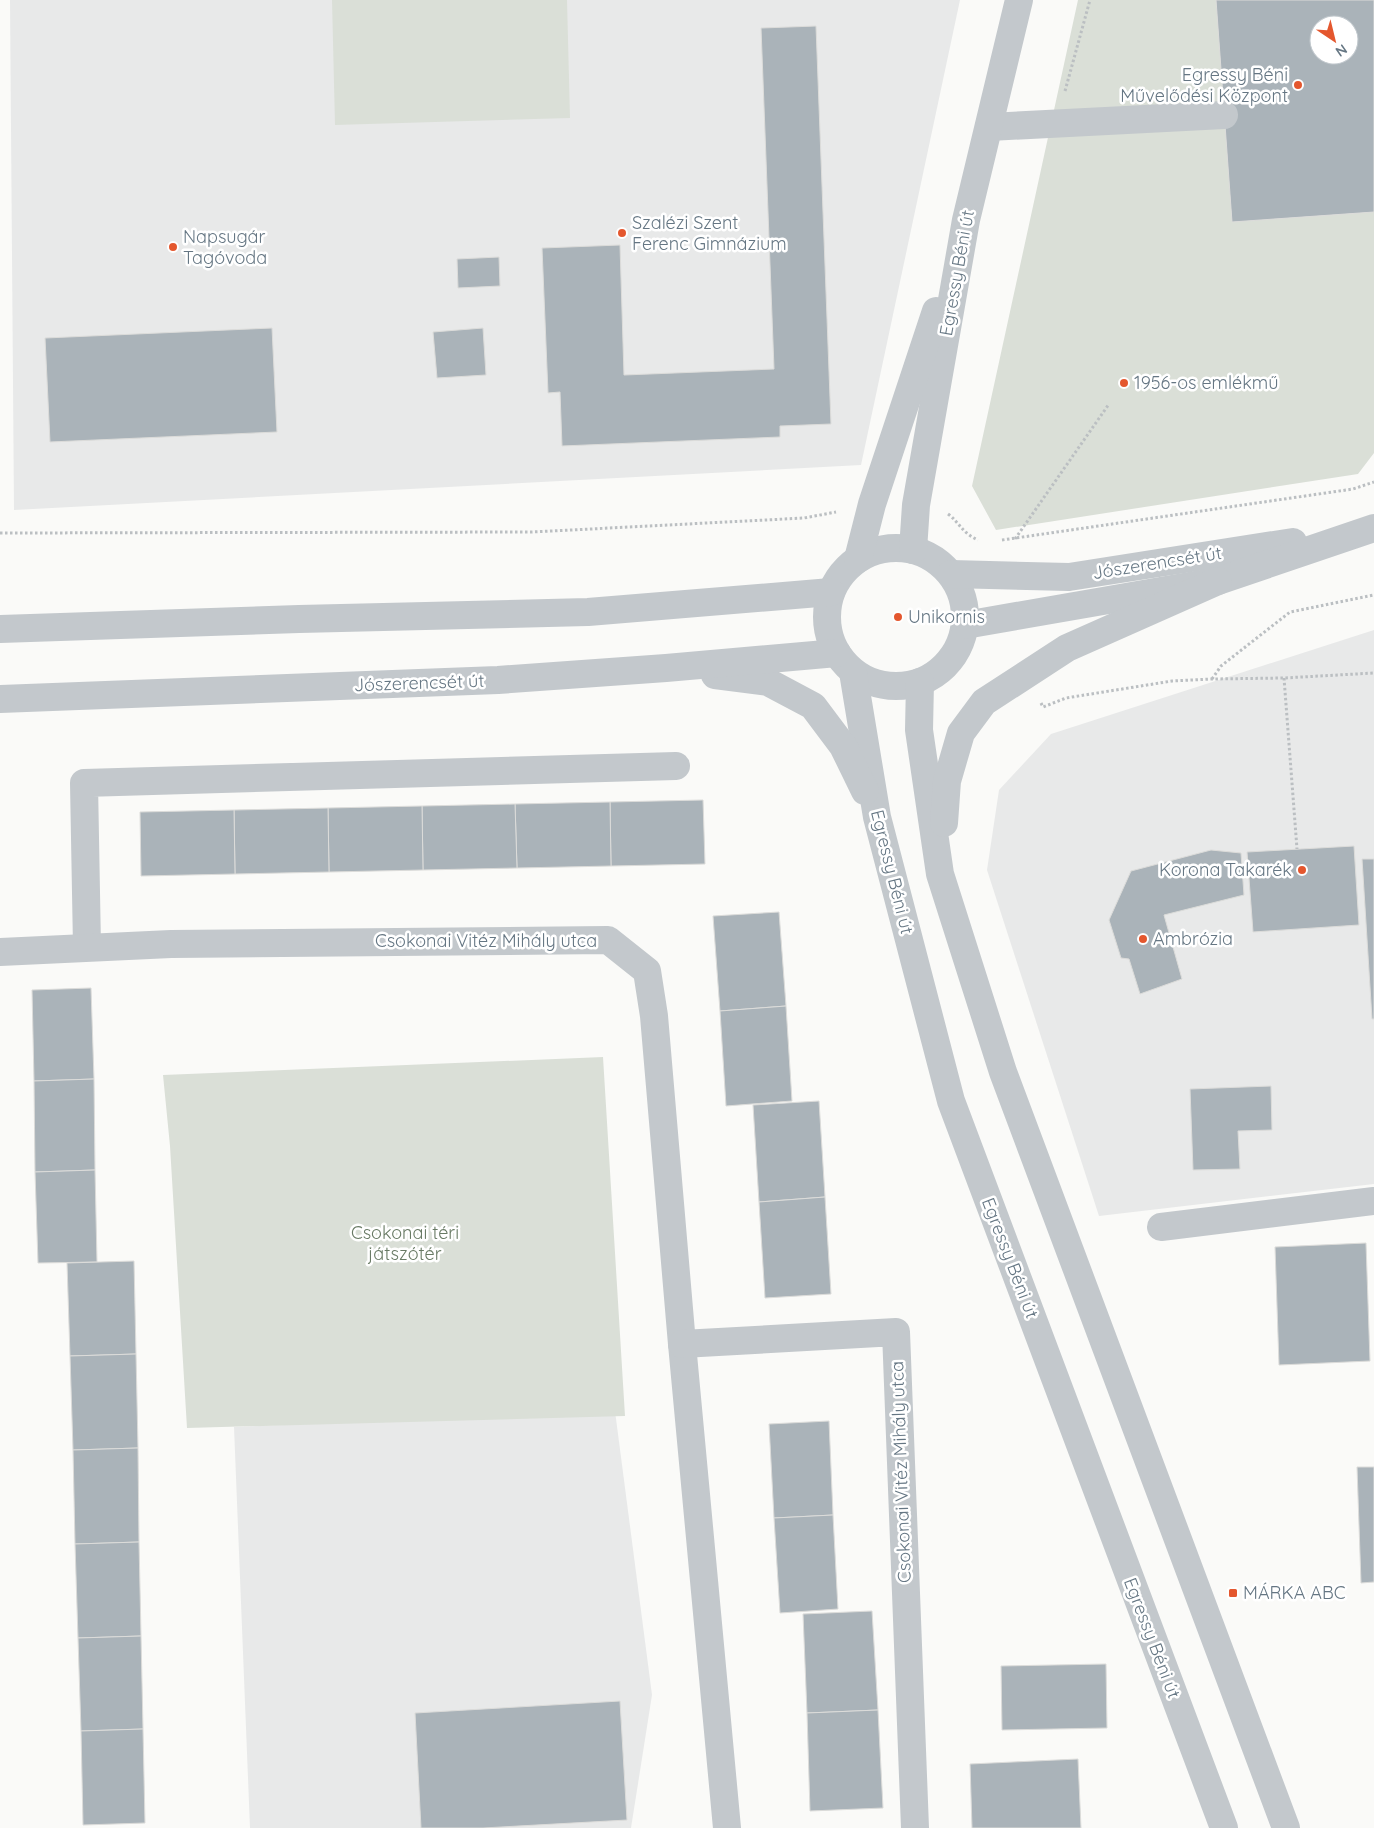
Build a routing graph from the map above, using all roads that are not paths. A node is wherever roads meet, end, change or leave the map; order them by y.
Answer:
1 (1019, 0) edge
2 (1224, 115) dead end
3 (989, 127) junction
4 (966, 220) junction
5 (1368, 530) edge
6 (912, 550) junction
7 (858, 559) junction
8 (951, 574) junction
9 (1218, 581) junction
10 (831, 592) junction
11 (965, 626) junction
12 (0, 629) edge
13 (845, 662) junction
14 (666, 668) junction
15 (920, 682) junction
16 (0, 700) edge
17 (676, 766) dead end
18 (877, 817) junction
19 (940, 874) junction
20 (87, 947) junction
21 (0, 952) edge
22 (1374, 1201) edge
23 (1161, 1227) dead end
24 (682, 1344) junction
25 (727, 1828) edge
26 (915, 1828) edge
27 (1224, 1828) edge
28 (1286, 1828) edge

1 - 3 street, Egressy Béni út
2 - 3 street
3 - 4 street, Egressy Béni út
4 - 6 street, Egressy Béni út
4 - 7 street
5 - 8 street, Jószerencsét út
5 - 9 street, Jószerencsét út
6 - 7 street
6 - 8 street
7 - 10 street
8 - 11 street
9 - 11 street, Jószerencsét út
9 - 19 street
10 - 12 street
10 - 13 street
11 - 15 street
13 - 14 street, Jószerencsét út
13 - 15 street
13 - 18 street, Egressy Béni út
14 - 16 street, Jószerencsét út
14 - 18 street
15 - 19 street
17 - 20 street
18 - 27 street, Egressy Béni út
19 - 28 street
20 - 21 street, Csokonai Vitéz Mihály utca
20 - 24 street, Csokonai Vitéz Mihály utca
22 - 23 street
24 - 25 street, Csokonai Vitéz Mihály utca
24 - 26 street, Csokonai Vitéz Mihály utca

